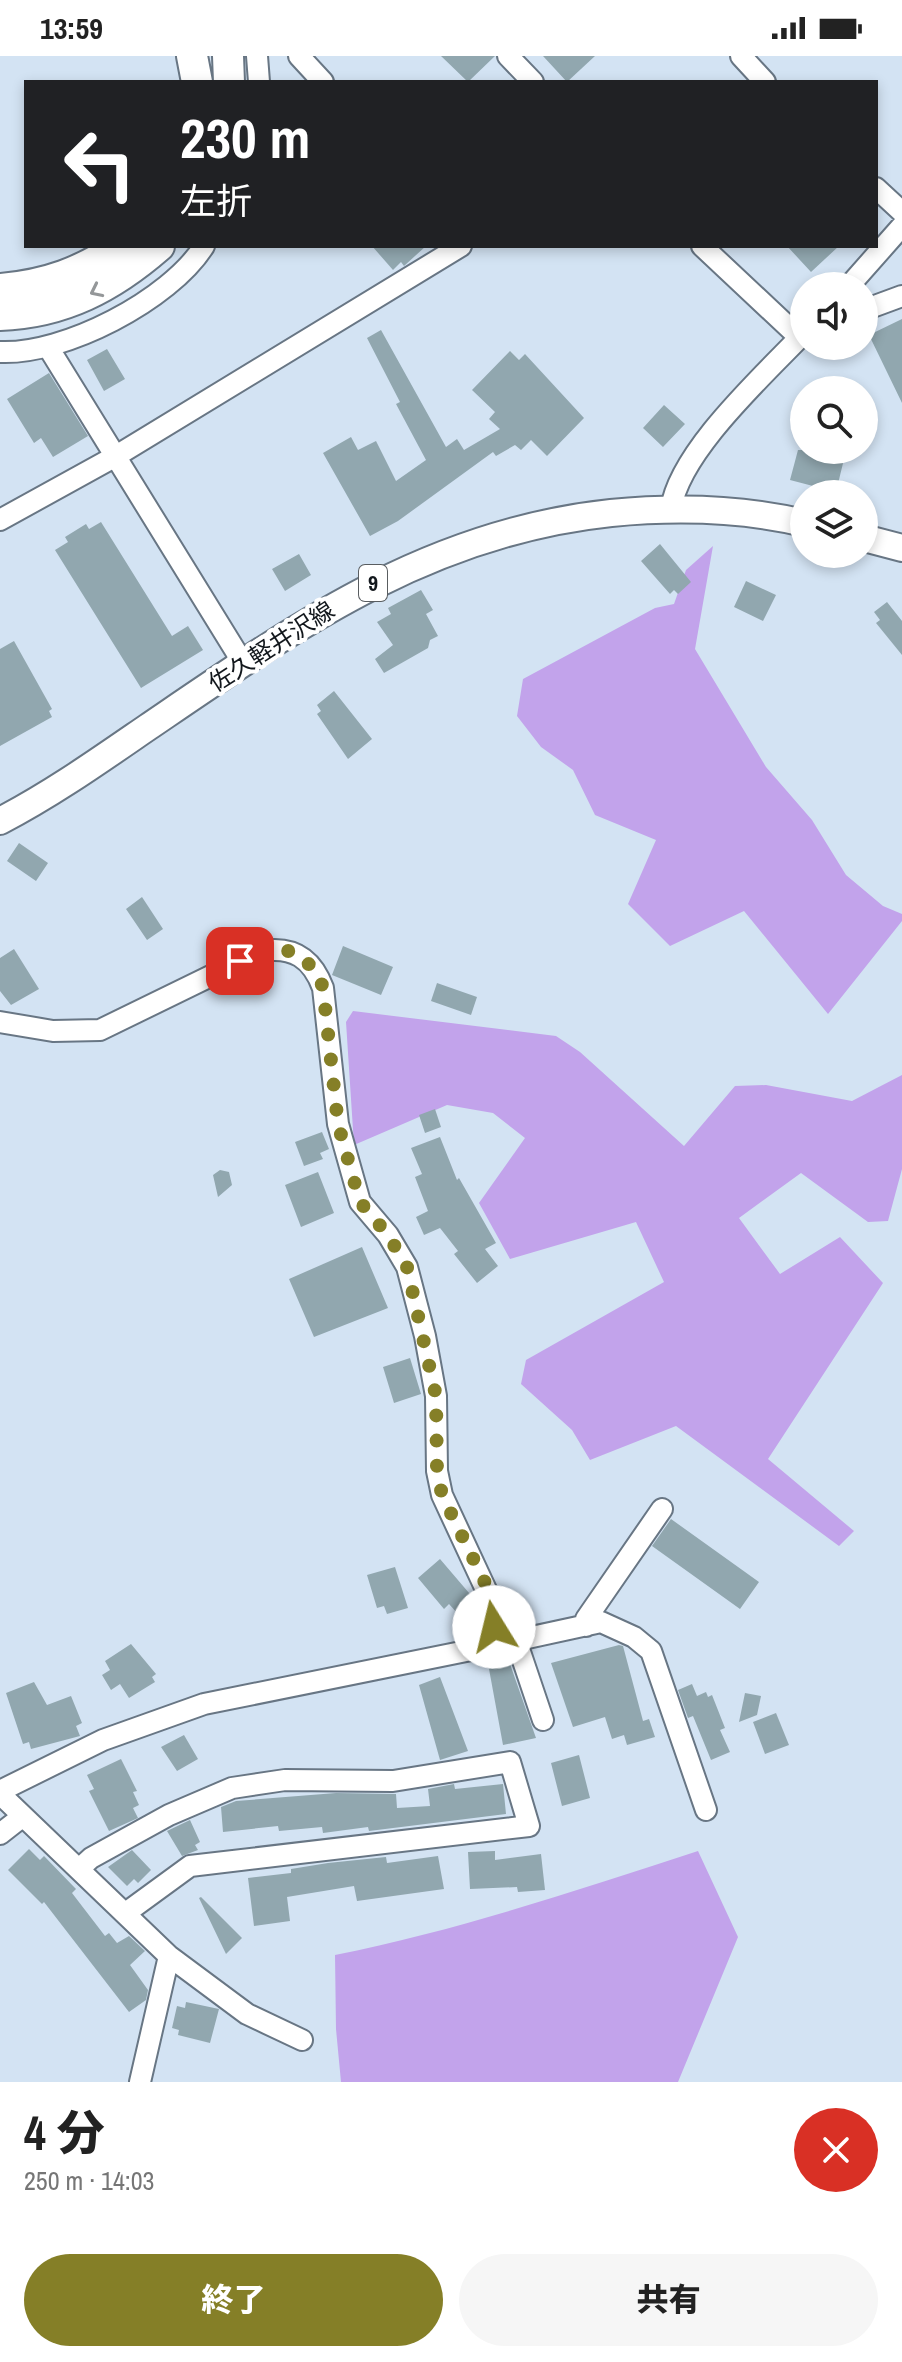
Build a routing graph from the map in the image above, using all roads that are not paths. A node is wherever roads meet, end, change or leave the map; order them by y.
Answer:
1 (192, 56) edge
2 (228, 56) edge
3 (257, 56) edge
4 (299, 56) edge
5 (508, 56) edge
6 (741, 56) edge
7 (197, 80) edge
8 (229, 80) edge
9 (259, 80) edge
10 (321, 80) edge
11 (531, 80) edge
12 (763, 80) edge
13 (878, 190) edge
14 (902, 212) edge
15 (902, 226) edge
16 (118, 248) edge
17 (156, 248) edge
18 (203, 248) edge
19 (458, 248) edge
20 (704, 248) edge
21 (861, 272) edge
22 (0, 289) edge
23 (902, 296) edge
24 (878, 305) edge
25 (0, 315) edge
26 (790, 324) edge
27 (48, 347) junction
28 (790, 348) edge
29 (0, 352) edge
30 (116, 456) junction
31 (671, 509) junction
32 (0, 520) edge
33 (790, 521) edge
34 (878, 542) edge
35 (902, 548) edge
36 (243, 663) junction
37 (0, 821) edge
38 (0, 1022) edge
39 (662, 1509) dead end
40 (586, 1626) junction
41 (517, 1643) junction
42 (481, 1648) junction
43 (543, 1720) dead end
44 (0, 1792) edge
45 (706, 1810) dead end
46 (23, 1816) junction
47 (0, 1834) edge
48 (79, 1869) junction
49 (127, 1912) junction
50 (169, 1956) junction
51 (302, 2040) dead end
52 (140, 2082) edge

1 - 7 highway
2 - 8 highway
3 - 9 street
4 - 10 street
5 - 11 street
6 - 12 street
13 - 14 street
15 - 21 street
16 - 22 highway
17 -> 25 highway
18 - 27 street
19 - 30 street
20 - 26 street
23 - 24 street
27 - 29 street
27 - 30 street
28 - 31 street
30 - 32 street
30 - 36 street
31 - 33 main road, 佐久軽井沢線 / 9
31 - 36 main road, 佐久軽井沢線 / 9
34 - 35 main road
36 - 37 main road, 佐久軽井沢線 / 9
38 - 42 street
39 - 40 street
40 - 41 street
40 - 45 street
41 - 42 street
41 - 43 street
42 - 44 street
44 - 46 street
46 - 47 street
46 - 48 street
48 - 49 street
48 - 49 street
49 - 50 street
50 - 51 street
50 - 52 street

